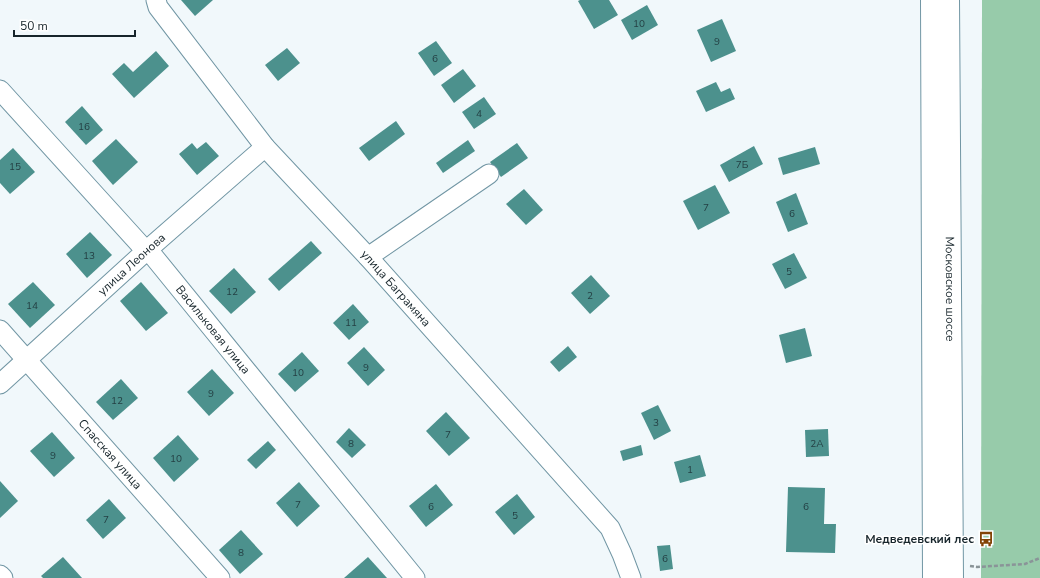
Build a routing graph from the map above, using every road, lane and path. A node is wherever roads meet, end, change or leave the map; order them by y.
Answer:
1 (156, 0) edge
2 (932, 0) edge
3 (948, 0) edge
4 (0, 90) edge
5 (265, 147) junction
6 (489, 174) dead end
7 (146, 250) junction
8 (368, 257) junction
9 (0, 330) edge
10 (26, 360) junction
11 (0, 384) edge
12 (1040, 558) edge
13 (977, 567) dead end
14 (0, 575) edge
15 (3, 578) edge
16 (220, 578) edge
17 (415, 578) edge
18 (631, 578) edge
19 (934, 578) edge
20 (952, 578) edge

1 - 5 street, улица Баграмяна
2 - 19 main road, Московское шоссе
3 - 20 main road, Московское шоссе
4 - 7 street, Васильковая улица
5 - 7 street, улица Леонова
5 - 8 street, улица Баграмяна
6 - 8 street
7 - 10 street, улица Леонова
7 - 17 street, Васильковая улица
8 - 18 street, улица Баграмяна
9 - 10 street, Спасская улица
10 - 11 street, улица Леонова
10 - 16 street, Спасская улица
12 - 13 path
14 - 15 street

